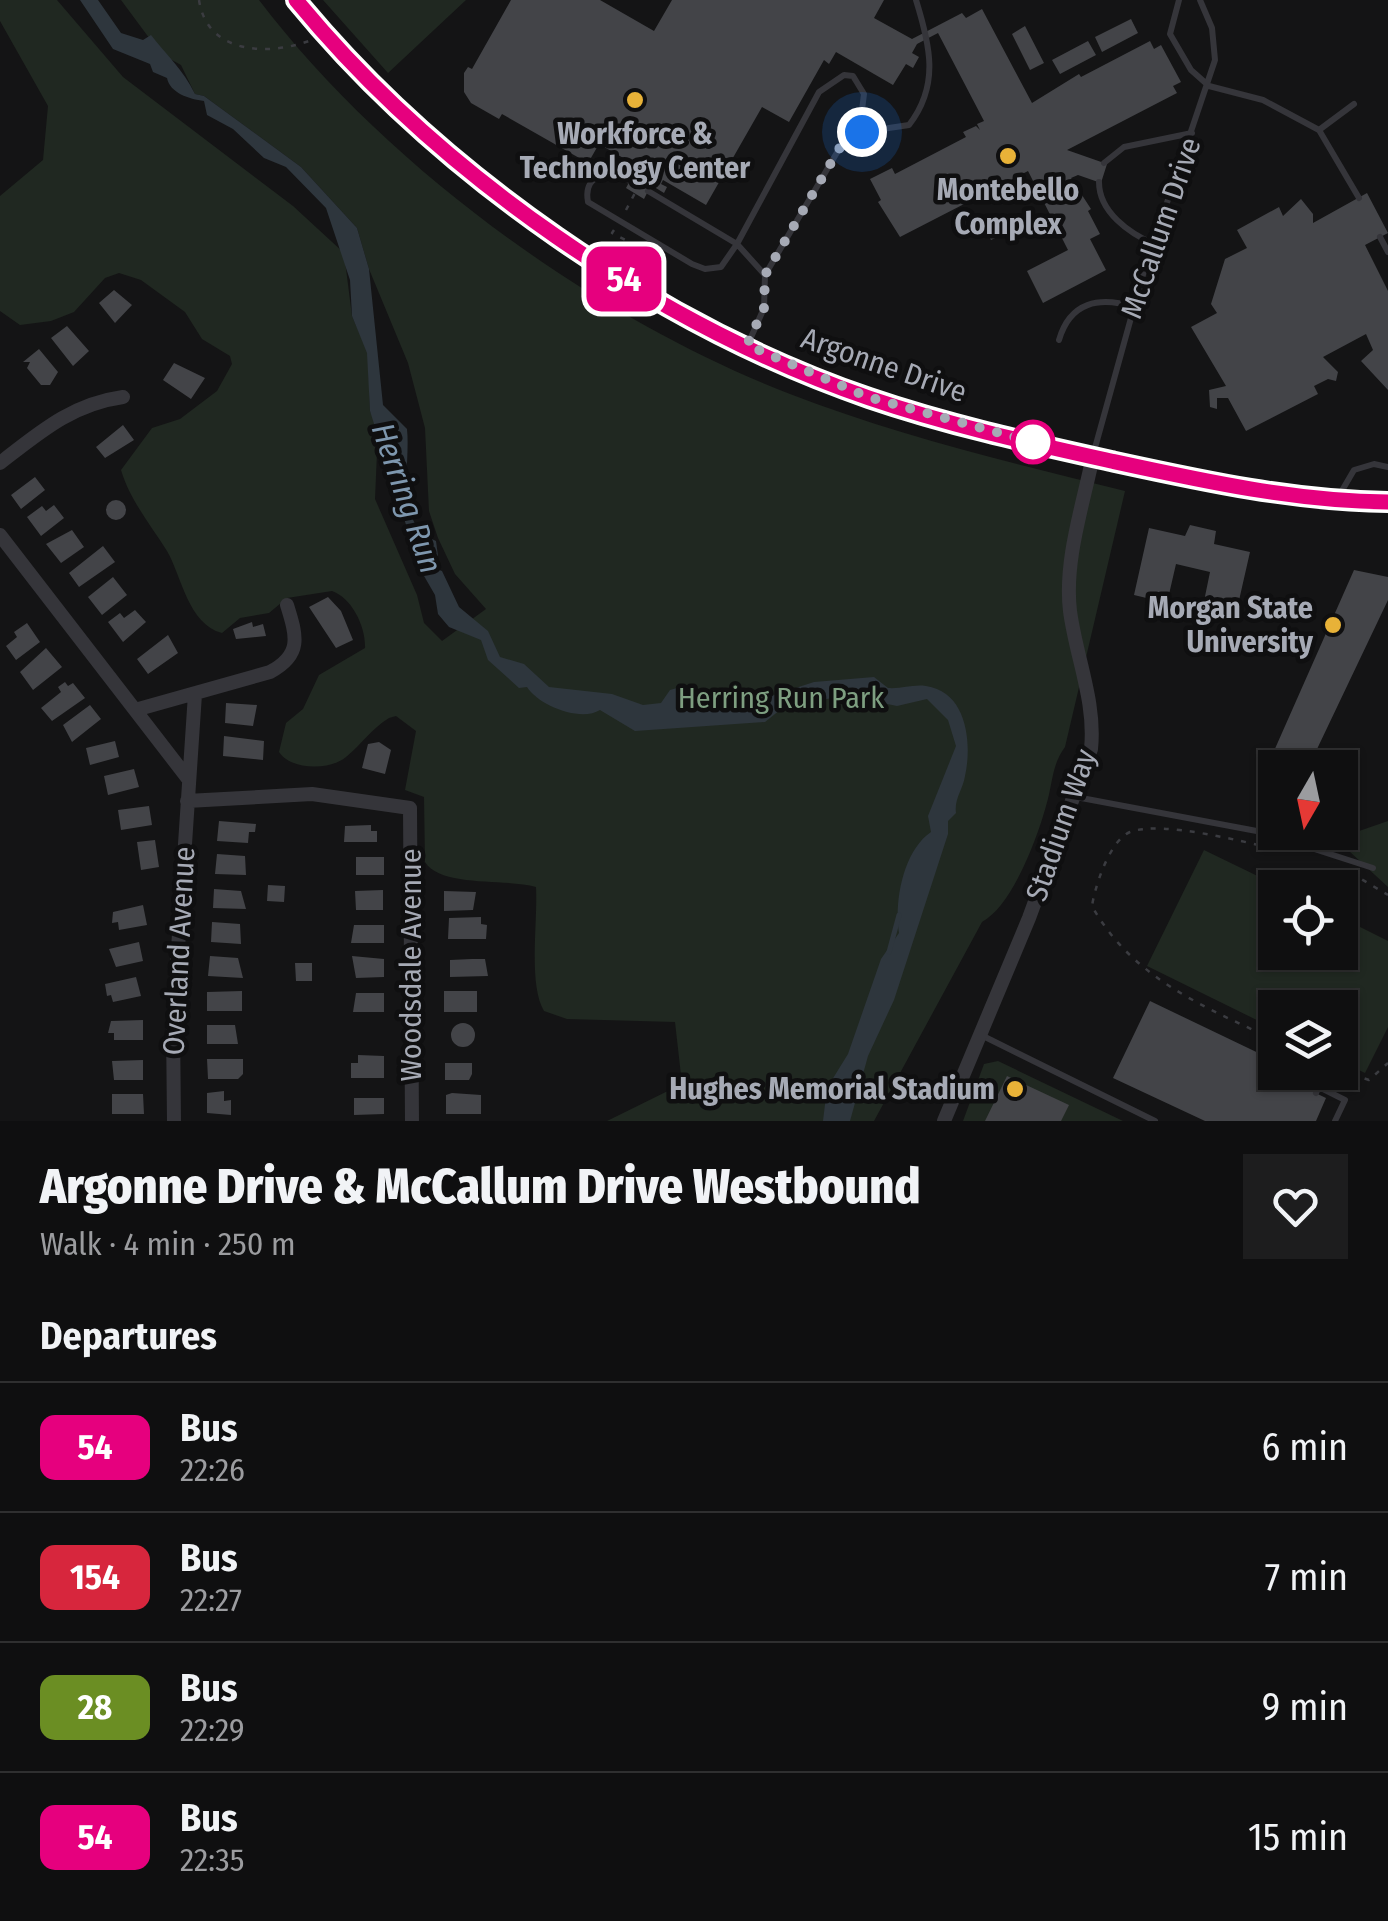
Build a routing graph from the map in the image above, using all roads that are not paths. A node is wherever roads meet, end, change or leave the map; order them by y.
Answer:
1 (916, 0) edge
2 (1179, 0) edge
3 (1200, 0) edge
4 (297, 1) edge
5 (1209, 86) junction
6 (1354, 104) dead end
7 (852, 127) junction
8 (1320, 130) junction
9 (1194, 132) junction
10 (1104, 163) dead end
11 (630, 180) dead end
12 (1100, 182) dead end
13 (648, 191) dead end
14 (1358, 198) dead end
15 (1380, 238) dead end
16 (737, 244) junction
17 (1154, 244) junction
18 (1388, 252) edge
19 (765, 275) junction
20 (1134, 307) junction
21 (1059, 340) dead end
22 (747, 345) junction
23 (123, 398) dead end
24 (1093, 456) junction
25 (0, 463) edge
26 (1388, 466) edge
27 (1338, 501) junction
28 (1388, 502) edge
29 (0, 535) edge
30 (287, 605) dead end
31 (195, 694) junction
32 (135, 710) junction
33 (188, 780) junction
34 (1075, 796) junction
35 (187, 801) junction
36 (1258, 831) edge
37 (1318, 850) edge
38 (1373, 868) dead end
39 (980, 1035) junction
40 (1316, 1093) dead end
41 (174, 1121) edge
42 (412, 1121) edge
43 (944, 1121) edge
44 (1155, 1121) edge
45 (1335, 1121) edge

1 - 7 lane
2 - 5 lane
3 - 5 lane, McCallum Drive
4 - 22 main road, Argonne Drive
5 - 8 lane
5 - 9 lane, McCallum Drive
6 - 8 lane
7 - 16 lane
7 - 19 lane
8 - 14 lane
9 - 10 lane
9 - 17 lane, McCallum Drive
11 - 16 lane
12 - 17 lane
13 - 16 lane
15 - 18 lane
16 - 19 lane
17 - 20 lane, McCallum Drive
19 - 22 lane
20 - 21 lane
20 - 24 lane, McCallum Drive
22 - 24 main road, Argonne Drive
23 - 25 street
24 - 27 main road, Argonne Drive
24 - 34 street, Stadium Way
26 - 27 lane
27 - 28 main road, Argonne Drive
29 - 32 street
30 - 31 street
31 - 32 street
31 - 33 street, Overland Avenue
32 - 33 street
33 - 35 street, Overland Avenue
34 - 36 lane
34 - 39 street, Stadium Way
35 - 41 street, Overland Avenue
35 - 42 street, Woodsdale Avenue
37 - 38 lane
39 - 43 street, Stadium Way
39 - 44 lane
40 - 45 lane

